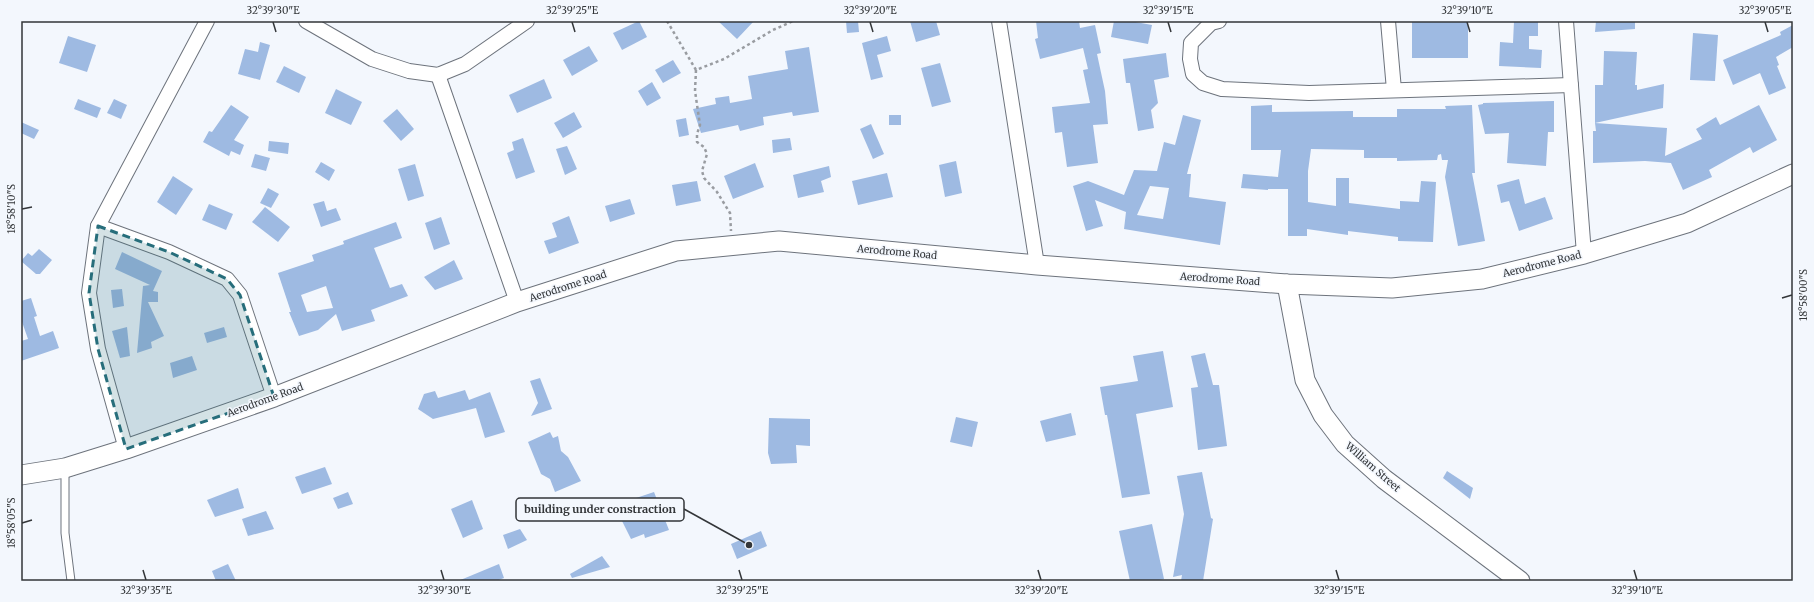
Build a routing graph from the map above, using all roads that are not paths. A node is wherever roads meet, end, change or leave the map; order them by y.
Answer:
1 (207, 21) edge
2 (306, 21) edge
3 (527, 21) edge
4 (999, 21) edge
5 (1219, 21) edge
6 (1388, 21) edge
7 (1566, 21) edge
8 (438, 75) junction
9 (1571, 85) junction
10 (1394, 90) junction
11 (1793, 174) edge
12 (98, 226) junction
13 (1584, 254) junction
14 (1037, 265) junction
15 (1287, 284) junction
16 (517, 302) junction
17 (274, 397) junction
18 (126, 449) junction
19 (65, 468) junction
20 (21, 475) edge
21 (71, 581) edge
22 (1520, 581) edge

1 - 12 street
2 - 8 street
3 - 8 street
4 - 14 street
5 - 10 street
6 - 10 street
7 - 9 street
8 - 16 street
9 - 10 street
9 - 13 street
11 - 13 street, Aerodrome Road
12 - 17 street
12 - 18 street
13 - 15 street, Aerodrome Road
14 - 15 street, Aerodrome Road
14 - 16 street, Aerodrome Road
15 - 22 street, William Street
16 - 17 street, Aerodrome Road
17 - 18 street, Aerodrome Road
18 - 19 street, Aerodrome Road
19 - 20 street, Aerodrome Road
19 - 21 lane

